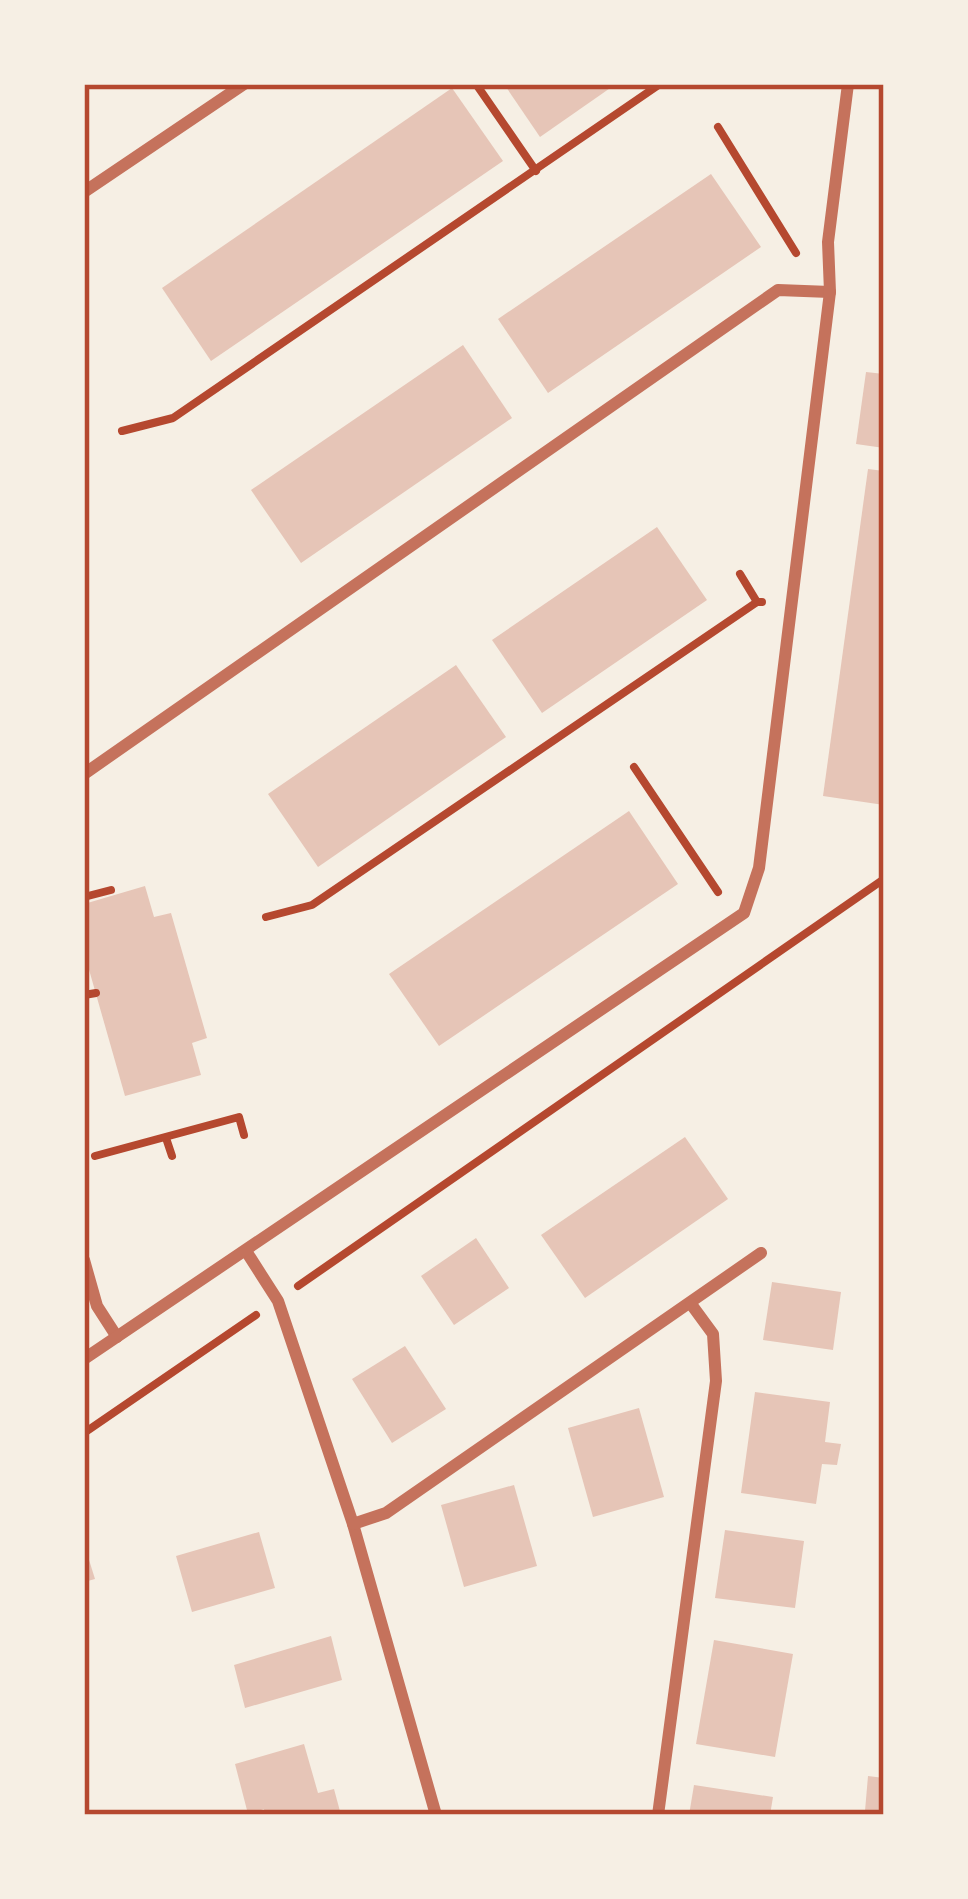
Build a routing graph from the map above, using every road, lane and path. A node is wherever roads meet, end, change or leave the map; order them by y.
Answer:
1 (244, 84) edge
2 (476, 84) edge
3 (660, 84) edge
4 (848, 84) edge
5 (718, 127) dead end
6 (536, 171) junction
7 (84, 192) edge
8 (799, 289) junction
9 (830, 292) junction
10 (122, 431) dead end
11 (740, 574) dead end
12 (757, 602) junction
13 (794, 606) junction
14 (634, 766) dead end
15 (84, 774) edge
16 (884, 879) edge
17 (111, 890) dead end
18 (84, 897) edge
19 (740, 915) junction
20 (266, 916) dead end
21 (96, 993) dead end
22 (84, 995) edge
23 (244, 1136) dead end
24 (166, 1138) junction
25 (95, 1156) dead end
26 (172, 1156) dead end
27 (246, 1251) junction
28 (761, 1253) dead end
29 (84, 1260) edge
30 (278, 1301) junction
31 (691, 1304) junction
32 (117, 1337) junction
33 (84, 1359) edge
34 (84, 1433) edge
35 (352, 1524) junction
36 (436, 1815) edge
37 (658, 1815) edge

1 - 7 street
2 - 6 path
3 - 6 path
4 - 9 street
5 - 8 path
6 - 10 path
8 - 9 street
8 - 15 street
9 - 13 street
11 - 12 path
12 - 13 path
12 - 20 path
13 - 19 street
14 - 19 path
16 - 30 path
17 - 18 path
19 - 27 street
21 - 22 path
23 - 24 path
24 - 25 path
24 - 26 path
27 - 30 street
27 - 32 street
28 - 31 street
29 - 32 street
30 - 34 path
30 - 35 street
31 - 35 street
31 - 37 street
32 - 33 street
35 - 36 street

